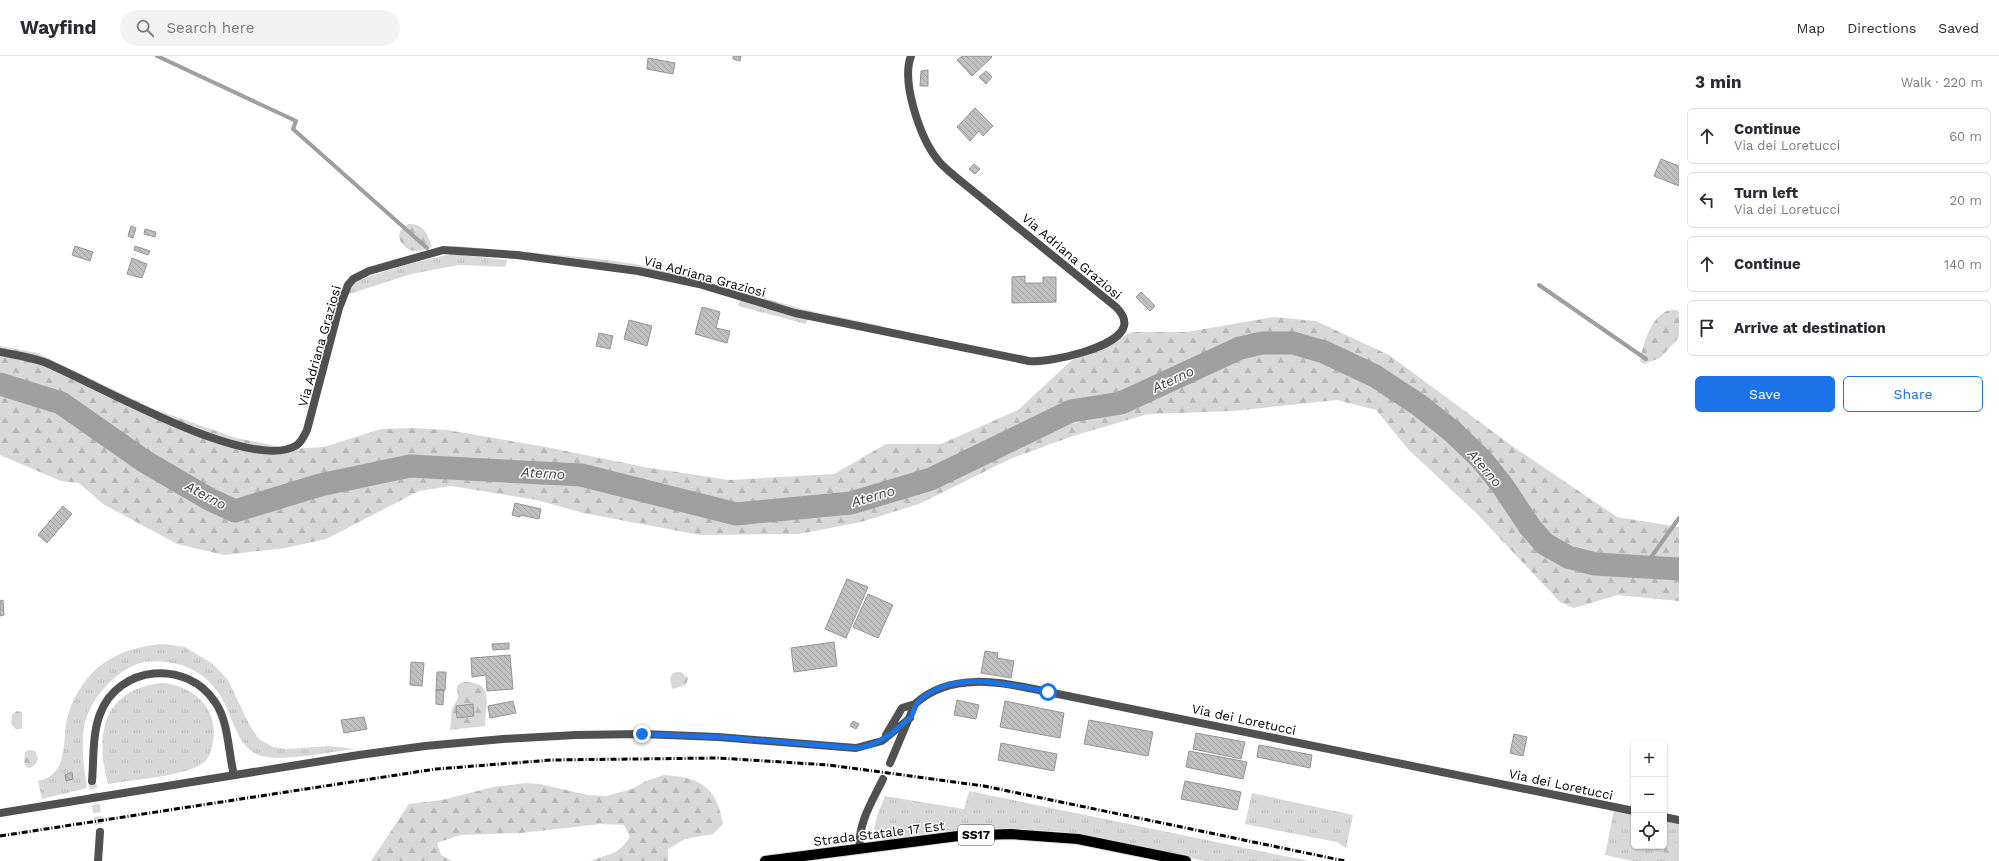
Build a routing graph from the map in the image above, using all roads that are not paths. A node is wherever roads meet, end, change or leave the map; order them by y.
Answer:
1 (911, 56) edge
2 (0, 352) edge
3 (916, 704) junction
4 (910, 718) junction
5 (878, 743) junction
6 (890, 763) dead end
7 (234, 775) junction
8 (883, 779) dead end
9 (92, 781) tunnel mouth
10 (1631, 810) edge
11 (0, 813) edge
12 (1667, 818) edge
13 (1679, 820) edge
14 (100, 832) tunnel mouth
15 (860, 848) junction
16 (98, 861) edge
17 (766, 861) edge
18 (1186, 861) edge

1 - 2 street, Via Adriana Graziosi
3 - 4 street, Via dei Loretucci
3 - 5 street
3 - 10 street, Via dei Loretucci
4 - 5 street
4 - 6 street, Via dei Loretucci
5 - 7 street
7 - 9 street
7 - 11 street
8 - 15 street
12 - 13 street
14 - 16 street
15 - 17 main road, Strada Statale 17 Est / SS17
15 - 18 main road, Strada Statale 17 Est / SS17

